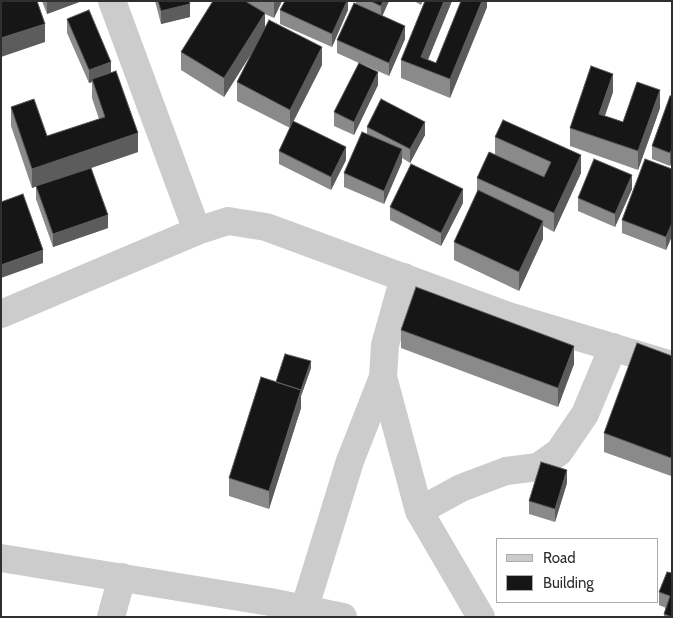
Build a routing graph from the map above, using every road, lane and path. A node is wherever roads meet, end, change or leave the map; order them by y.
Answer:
1 (112, 1) edge
2 (197, 231) junction
3 (404, 277) junction
4 (1, 314) edge
5 (613, 346) junction
6 (672, 365) edge
7 (383, 377) junction
8 (419, 511) junction
9 (1, 558) edge
10 (122, 577) junction
11 (268, 610) edge
12 (304, 610) junction
13 (111, 617) edge
14 (343, 617) edge
15 (481, 617) edge

1 - 2 street
2 - 3 street
2 - 4 street
3 - 5 street
3 - 7 street
5 - 6 street
5 - 8 street
7 - 8 street
7 - 12 street
8 - 15 street
9 - 10 street
10 - 11 street
10 - 13 street
11 - 12 street
12 - 14 street

